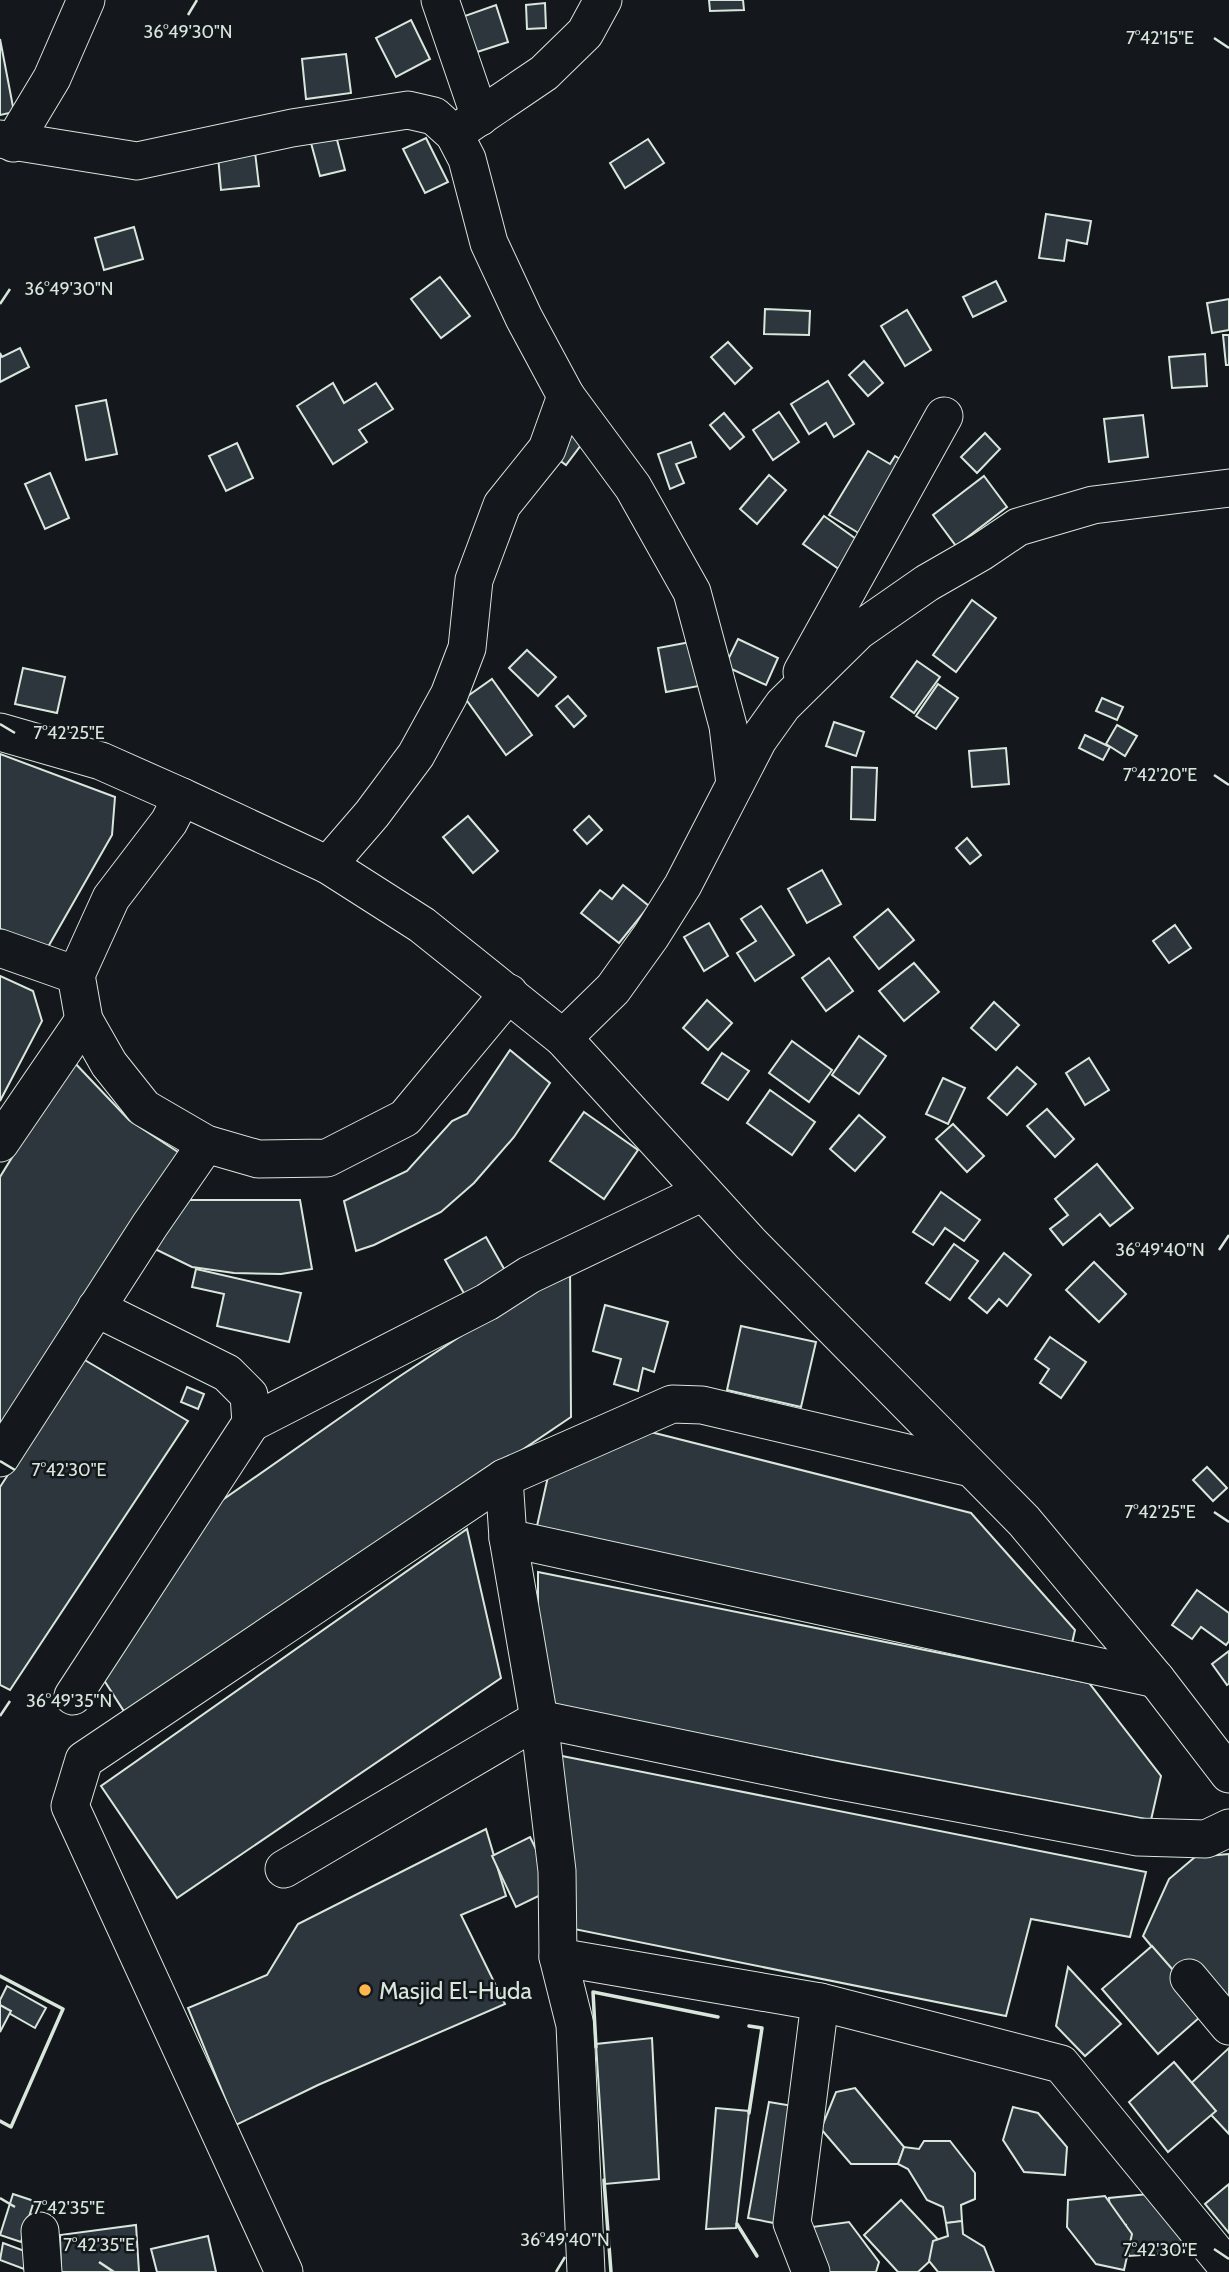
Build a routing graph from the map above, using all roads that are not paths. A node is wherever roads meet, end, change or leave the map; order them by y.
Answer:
1 (86, 0) edge
2 (440, 0) edge
3 (603, 0) edge
4 (467, 126) junction
5 (6, 141) edge
6 (566, 396) junction
7 (944, 416) dead end
8 (1229, 488) edge
9 (783, 705) junction
10 (0, 732) edge
11 (735, 783) junction
12 (182, 797) junction
13 (328, 865) junction
14 (0, 948) edge
15 (76, 975) junction
16 (509, 993) junction
17 (84, 1020) junction
18 (563, 1038) junction
19 (0, 1143) edge
20 (206, 1144) junction
21 (703, 1192) junction
22 (96, 1308) junction
23 (251, 1423) junction
24 (0, 1458) edge
25 (971, 1468) junction
26 (503, 1478) junction
27 (508, 1538) junction
28 (1156, 1679) junction
29 (73, 1696) dead end
30 (539, 1719) junction
31 (1229, 1774) edge
32 (1229, 1828) edge
33 (284, 1869) dead end
34 (558, 1957) junction
35 (1189, 1978) dead end
36 (820, 2002) junction
37 (1229, 2026) edge
38 (40, 2231) dead end
39 (1229, 2269) edge
40 (43, 2272) edge
41 (284, 2272) edge
42 (586, 2272) edge
43 (811, 2272) edge

1 - 5 street
2 - 4 street
3 - 4 street
4 - 5 street
4 - 6 street
6 - 11 street
6 - 13 street
7 - 9 street
8 - 9 street
9 - 11 street
10 - 12 street
11 - 18 street
12 - 13 street
12 - 15 street
13 - 16 street
14 - 15 street
15 - 17 street
16 - 18 street
16 - 20 street
17 - 19 street
17 - 20 street
18 - 21 street
20 - 22 street
21 - 23 street
21 - 25 street
22 - 23 street
22 - 24 street
23 - 29 street
25 - 26 street
25 - 28 street
26 - 27 street
26 - 41 street
27 - 28 street
27 - 30 street
28 - 31 street
30 - 32 street
30 - 33 street
30 - 34 street
34 - 36 street
34 - 42 street
35 - 37 street
36 - 39 street
36 - 43 street
38 - 40 street

